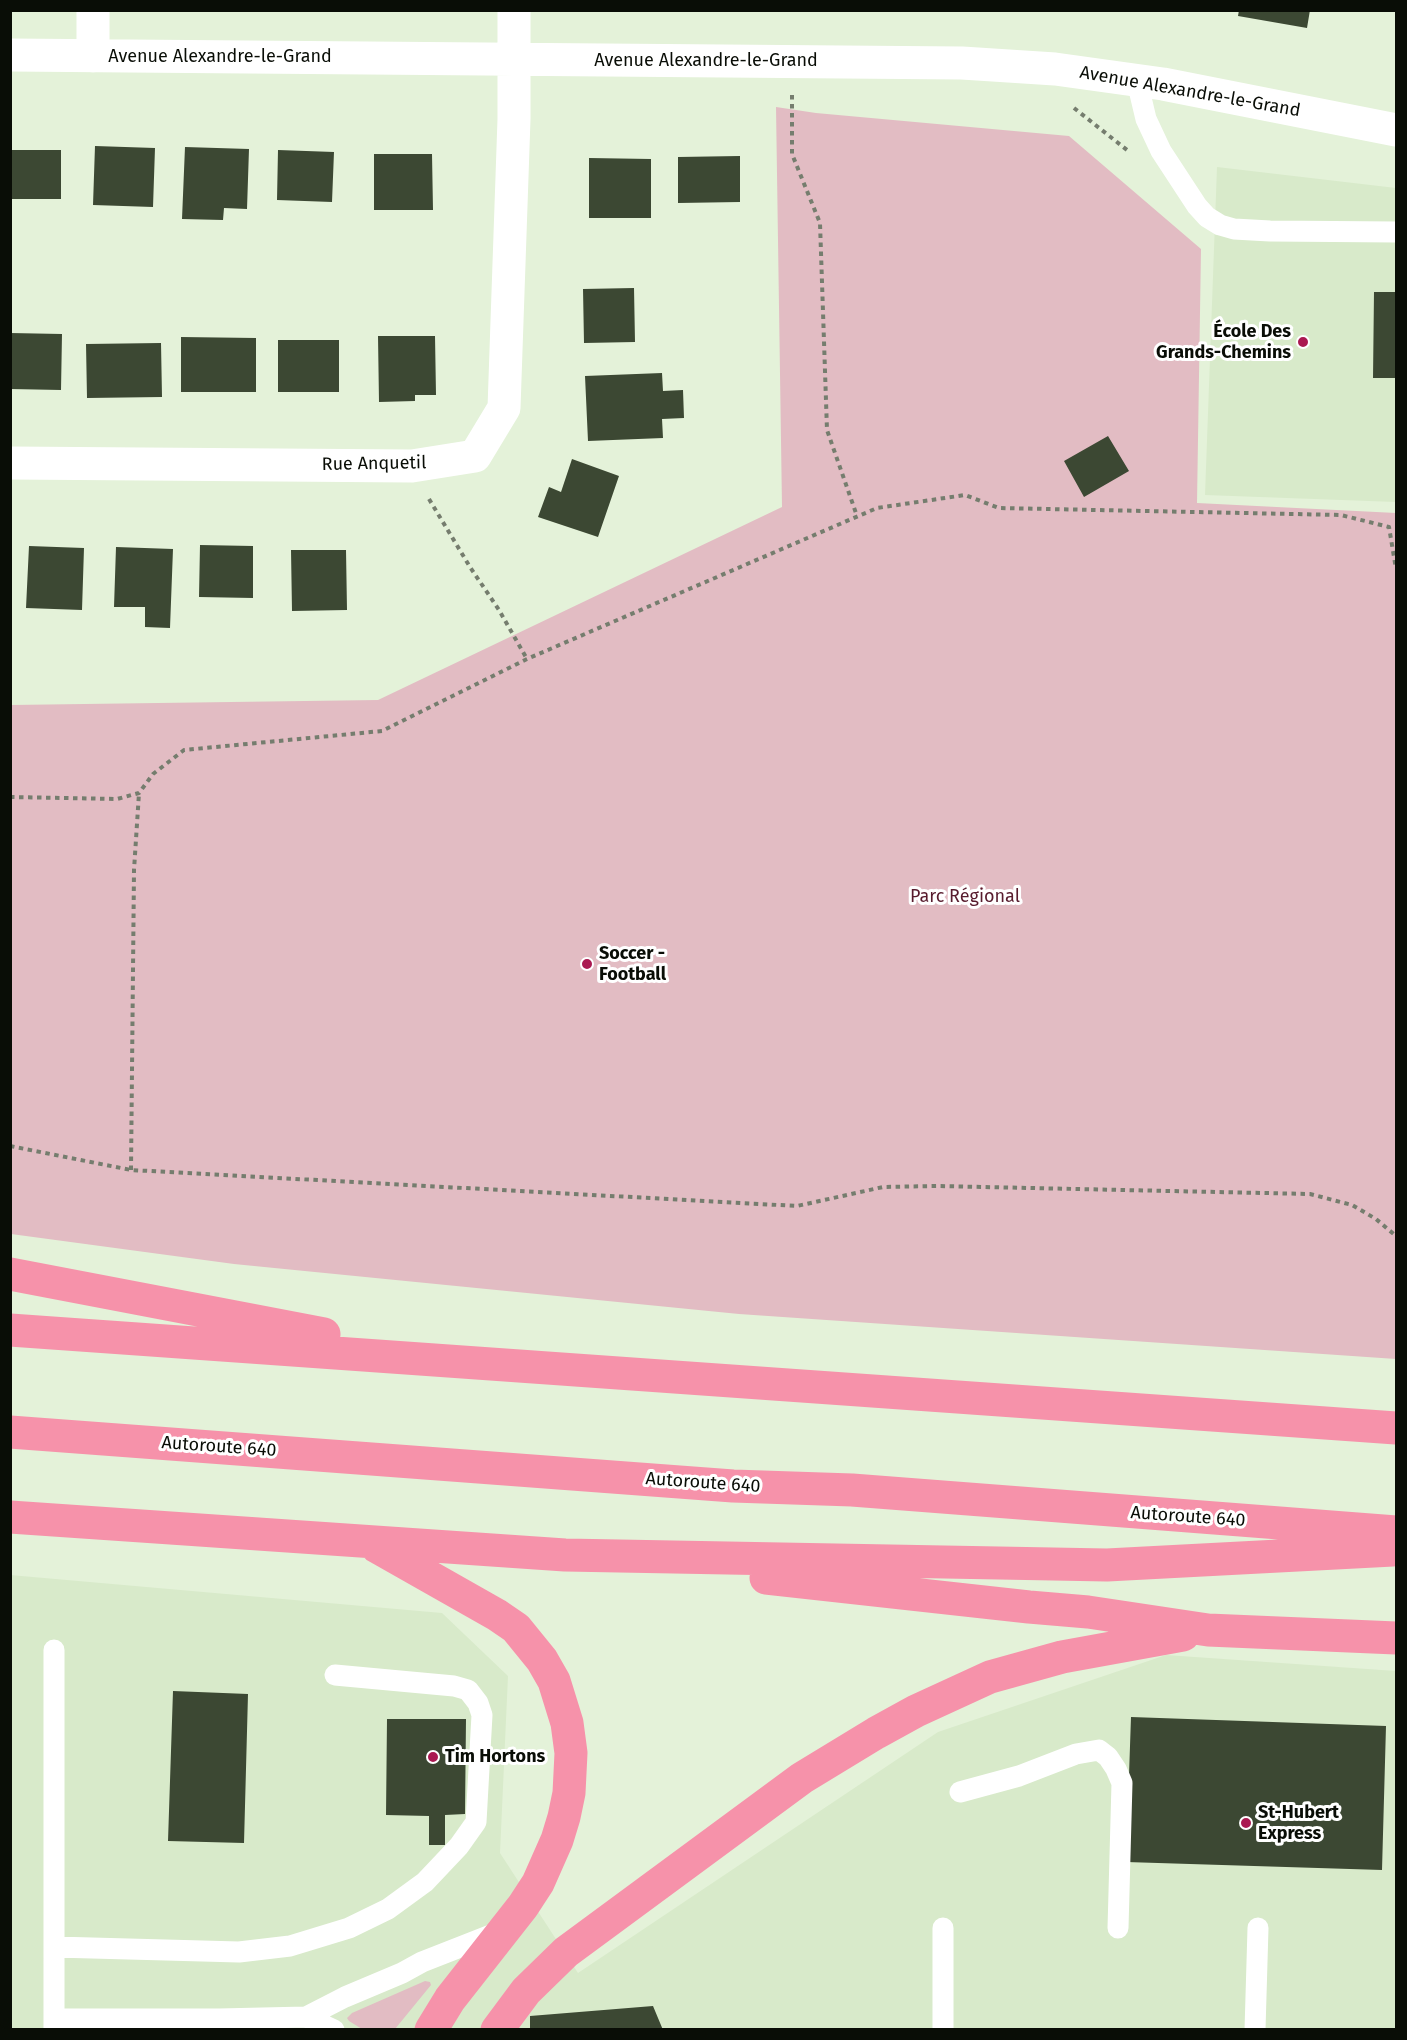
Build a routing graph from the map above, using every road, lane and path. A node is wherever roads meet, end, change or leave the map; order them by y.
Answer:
1 (93, 10) edge
2 (514, 10) edge
3 (10, 55) edge
4 (93, 56) junction
5 (515, 60) junction
6 (793, 62) junction
7 (1137, 81) junction
8 (1064, 107) dead end
9 (1074, 108) dead end
10 (1396, 130) edge
11 (1396, 232) edge
12 (10, 463) edge
13 (412, 466) junction
14 (857, 516) junction
15 (1396, 569) edge
16 (527, 659) junction
17 (139, 793) junction
18 (10, 797) edge
19 (10, 1146) edge
20 (131, 1170) junction
21 (1396, 1236) edge
22 (10, 1274) edge
23 (10, 1330) edge
24 (467, 1362) junction
25 (1396, 1428) edge
26 (10, 1432) edge
27 (10, 1517) edge
28 (1396, 1533) edge
29 (370, 1543) junction
30 (1396, 1549) edge
31 (565, 1555) junction
32 (1208, 1630) junction
33 (1396, 1638) edge
34 (54, 1650) dead end
35 (335, 1675) dead end
36 (960, 1792) dead end
37 (943, 1928) dead end
38 (1118, 1928) dead end
39 (1258, 1928) dead end
40 (504, 1930) junction
41 (55, 1947) junction
42 (306, 2017) junction
43 (55, 2024) edge
44 (333, 2030) edge
45 (431, 2030) edge
46 (497, 2030) edge
47 (943, 2030) edge
48 (1254, 2030) edge

1 - 4 street
2 - 5 street, Rue Anquetil
3 - 4 street, Avenue Alexandre-le-Grand
4 - 5 street, Avenue Alexandre-le-Grand
5 - 6 street, Avenue Alexandre-le-Grand
5 - 13 street, Rue Anquetil
6 - 7 street, Avenue Alexandre-le-Grand
6 - 14 path
7 - 10 street, Avenue Alexandre-le-Grand
7 - 11 lane
8 - 9 path, Avenue Alexandre-le-Grand
12 - 13 street, Rue Anquetil
13 - 16 path
14 - 15 path
14 - 16 path
16 - 17 path
17 - 18 path
17 - 20 path
19 - 20 path
20 - 21 path
22 - 24 highway
23 - 24 highway
24 - 25 highway
26 - 28 highway, Autoroute 640
27 - 29 highway
29 - 31 highway
29 - 40 highway
30 - 31 highway
31 - 32 highway
32 - 33 highway
32 - 46 highway
34 - 41 lane
35 - 41 lane
36 - 38 lane
37 - 47 lane
39 - 48 lane
40 - 42 lane
40 - 45 highway
41 - 43 lane
42 - 43 lane
42 - 44 lane

